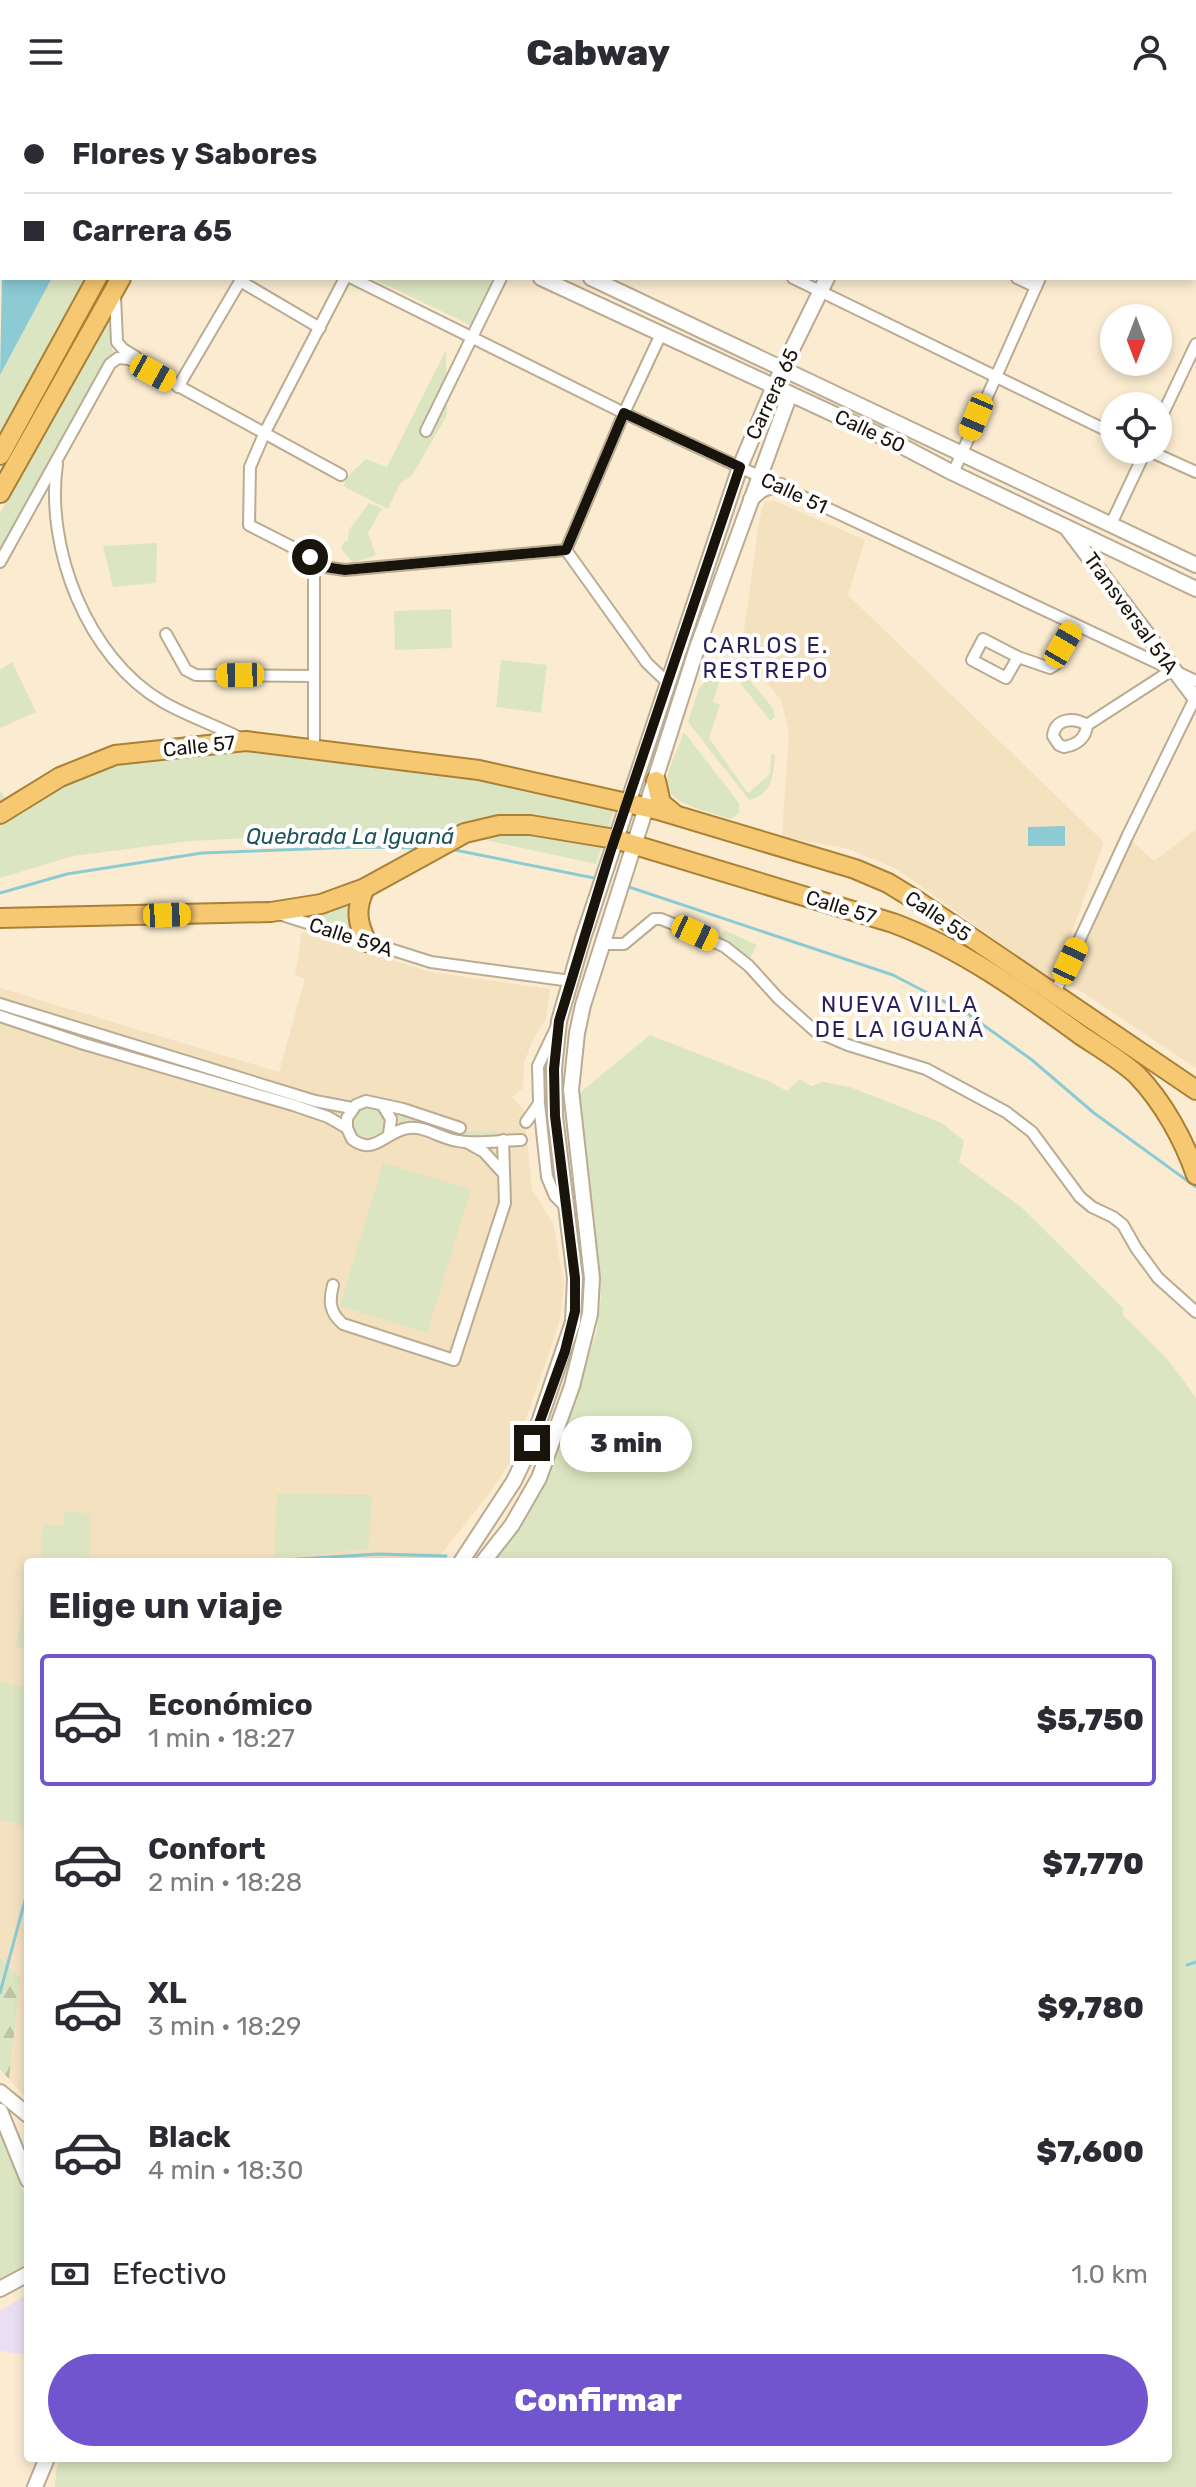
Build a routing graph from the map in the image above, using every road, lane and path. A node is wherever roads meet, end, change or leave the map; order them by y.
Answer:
1 (96, 280) edge
2 (241, 280) edge
3 (344, 280) edge
4 (356, 280) edge
5 (500, 280) edge
6 (545, 280) edge
7 (595, 280) edge
8 (802, 280) edge
9 (1038, 283) edge
10 (118, 284) edge
11 (824, 285) edge
12 (320, 328) junction
13 (661, 334) junction
14 (472, 337) junction
15 (1196, 344) edge
16 (783, 369) junction
17 (994, 376) junction
18 (180, 385) junction
19 (774, 386) junction
20 (790, 394) junction
21 (1172, 395) edge
22 (624, 413) junction
23 (1100, 427) edge
24 (426, 431) dead end
25 (265, 432) junction
26 (962, 454) junction
27 (0, 455) edge
28 (58, 457) junction
29 (1172, 461) edge
30 (1139, 464) edge
31 (740, 467) junction
32 (1196, 472) edge
33 (953, 473) junction
34 (341, 475) dead end
35 (759, 476) junction
36 (781, 486) junction
37 (0, 493) edge
38 (751, 500) junction
39 (1111, 524) junction
40 (1066, 527) junction
41 (1084, 534) junction
42 (566, 550) junction
43 (0, 562) edge
44 (314, 562) junction
45 (1196, 565) edge
46 (1196, 589) edge
47 (1075, 625) junction
48 (166, 634) dead end
49 (1018, 657) dead end
50 (1172, 670) junction
51 (314, 676) junction
52 (1196, 681) edge
53 (668, 683) junction
54 (1195, 698) edge
55 (1087, 725) dead end
56 (246, 741) junction
57 (314, 748) junction
58 (656, 781) junction
59 (627, 803) junction
60 (647, 808) junction
61 (0, 814) edge
62 (680, 816) junction
63 (612, 847) junction
64 (632, 854) junction
65 (403, 867) joint
66 (365, 888) junction
67 (271, 912) junction
68 (0, 918) edge
69 (367, 942) junction
70 (604, 942) junction
71 (582, 943) junction
72 (571, 981) junction
73 (589, 987) junction
74 (1054, 995) junction
75 (0, 1004) edge
76 (0, 1016) edge
77 (559, 1021) junction
78 (1149, 1059) junction
79 (1136, 1074) junction
80 (1196, 1090) edge
81 (539, 1103) junction
82 (383, 1106) junction
83 (352, 1108) junction
84 (526, 1122) dead end
85 (347, 1128) junction
86 (460, 1128) dead end
87 (389, 1134) junction
88 (503, 1140) junction
89 (466, 1142) junction
90 (544, 1155) junction
91 (504, 1174) junction
92 (1196, 1175) edge
93 (566, 1207) junction
94 (333, 1285) dead end
95 (1196, 1312) edge
96 (464, 1558) edge
97 (486, 1558) edge
98 (0, 2092) edge
99 (0, 2111) edge
100 (24, 2112) edge
101 (24, 2170) edge
102 (24, 2276) edge
103 (0, 2289) edge
104 (45, 2462) edge
105 (35, 2487) edge

1 - 27 highway
2 - 12 street
2 - 18 street
3 - 12 street
4 - 14 street, Calle 51
5 - 14 street
6 - 13 main road, Calle 50
7 - 16 main road, Calle 50
8 - 11 street
9 - 17 street
10 - 18 street
10 - 37 highway
11 - 16 main road, Carrera 65
11 - 17 street
12 - 25 street
13 - 19 main road, Calle 50
13 - 22 street
14 - 22 street, Calle 51
14 - 24 street
15 - 21 street
16 - 19 main road, Carrera 65
16 - 26 main road, Calle 50
17 - 23 street
17 - 26 street
18 - 25 street
18 - 28 street
19 - 20 main road, Calle 50
19 - 31 main road, Carrera 65
20 - 33 main road, Calle 50
20 - 35 main road, Carrera 65
22 - 31 street, Calle 51
22 - 42 street
25 - 34 street
25 - 44 street
26 - 33 street
26 - 39 main road, Calle 50
28 - 43 street
28 - 56 street
29 - 32 street
30 - 39 street
31 - 35 street, Calle 51
31 - 53 main road, Carrera 65
33 - 40 main road, Calle 50
35 - 36 street, Calle 51
35 - 38 main road, Carrera 65
36 - 38 main road
36 - 47 street, Calle 51
38 - 58 main road, Carrera 65
39 - 41 main road
39 - 45 main road, Calle 50
40 - 41 main road, Calle 50
40 - 50 main road, Transversal 51A
41 - 46 main road, Calle 50
42 - 44 street
42 - 53 street
44 - 51 street
47 - 49 street
47 - 50 street, Calle 51
48 - 51 street
50 - 52 street, Calle 51
50 - 54 main road, Transversal 51A
50 - 55 street
51 - 57 street
53 - 59 main road, Carrera 65
54 - 74 street
56 - 57 highway, Calle 57
56 - 61 highway, Calle 57
57 - 59 highway, Calle 57
58 - 60 main road, Carrera 65
58 - 62 highway
59 - 60 highway, Calle 57
59 - 63 main road, Carrera 65
60 - 62 highway, Calle 55
60 - 64 main road, Carrera 65
62 - 74 highway, Calle 55
63 - 64 highway, Calle 57
63 - 65 highway, Calle 57
63 - 71 main road, Carrera 65
64 - 70 main road, Carrera 65
64 - 79 highway, Calle 57
65 - 66 highway, Calle 59A
66 - 67 highway, Calle 59A
66 - 69 highway
67 - 68 highway
67 - 69 street, Calle 59A
69 - 72 street, Calle 59A
70 - 73 main road, Carrera 65
70 - 95 street
71 - 72 main road, Carrera 65
71 - 73 main road
72 - 77 main road, Carrera 65
73 - 97 main road, Carrera 65
74 - 78 highway, Calle 55
75 - 83 street
76 - 85 street
77 - 81 street
77 - 93 main road, Carrera 65
78 - 79 highway
78 - 80 highway, Calle 55
79 - 92 highway, Calle 57
81 - 84 street
81 - 90 street
82 - 83 street
82 - 86 street
82 - 87 street
83 - 85 street
85 - 87 street
87 - 89 street
88 - 89 street
88 - 90 street
88 - 91 street
89 - 91 street
90 - 93 street
91 - 94 street
93 - 96 main road, Carrera 65
98 - 100 main road
99 - 101 main road
102 - 103 main road
104 - 105 main road

